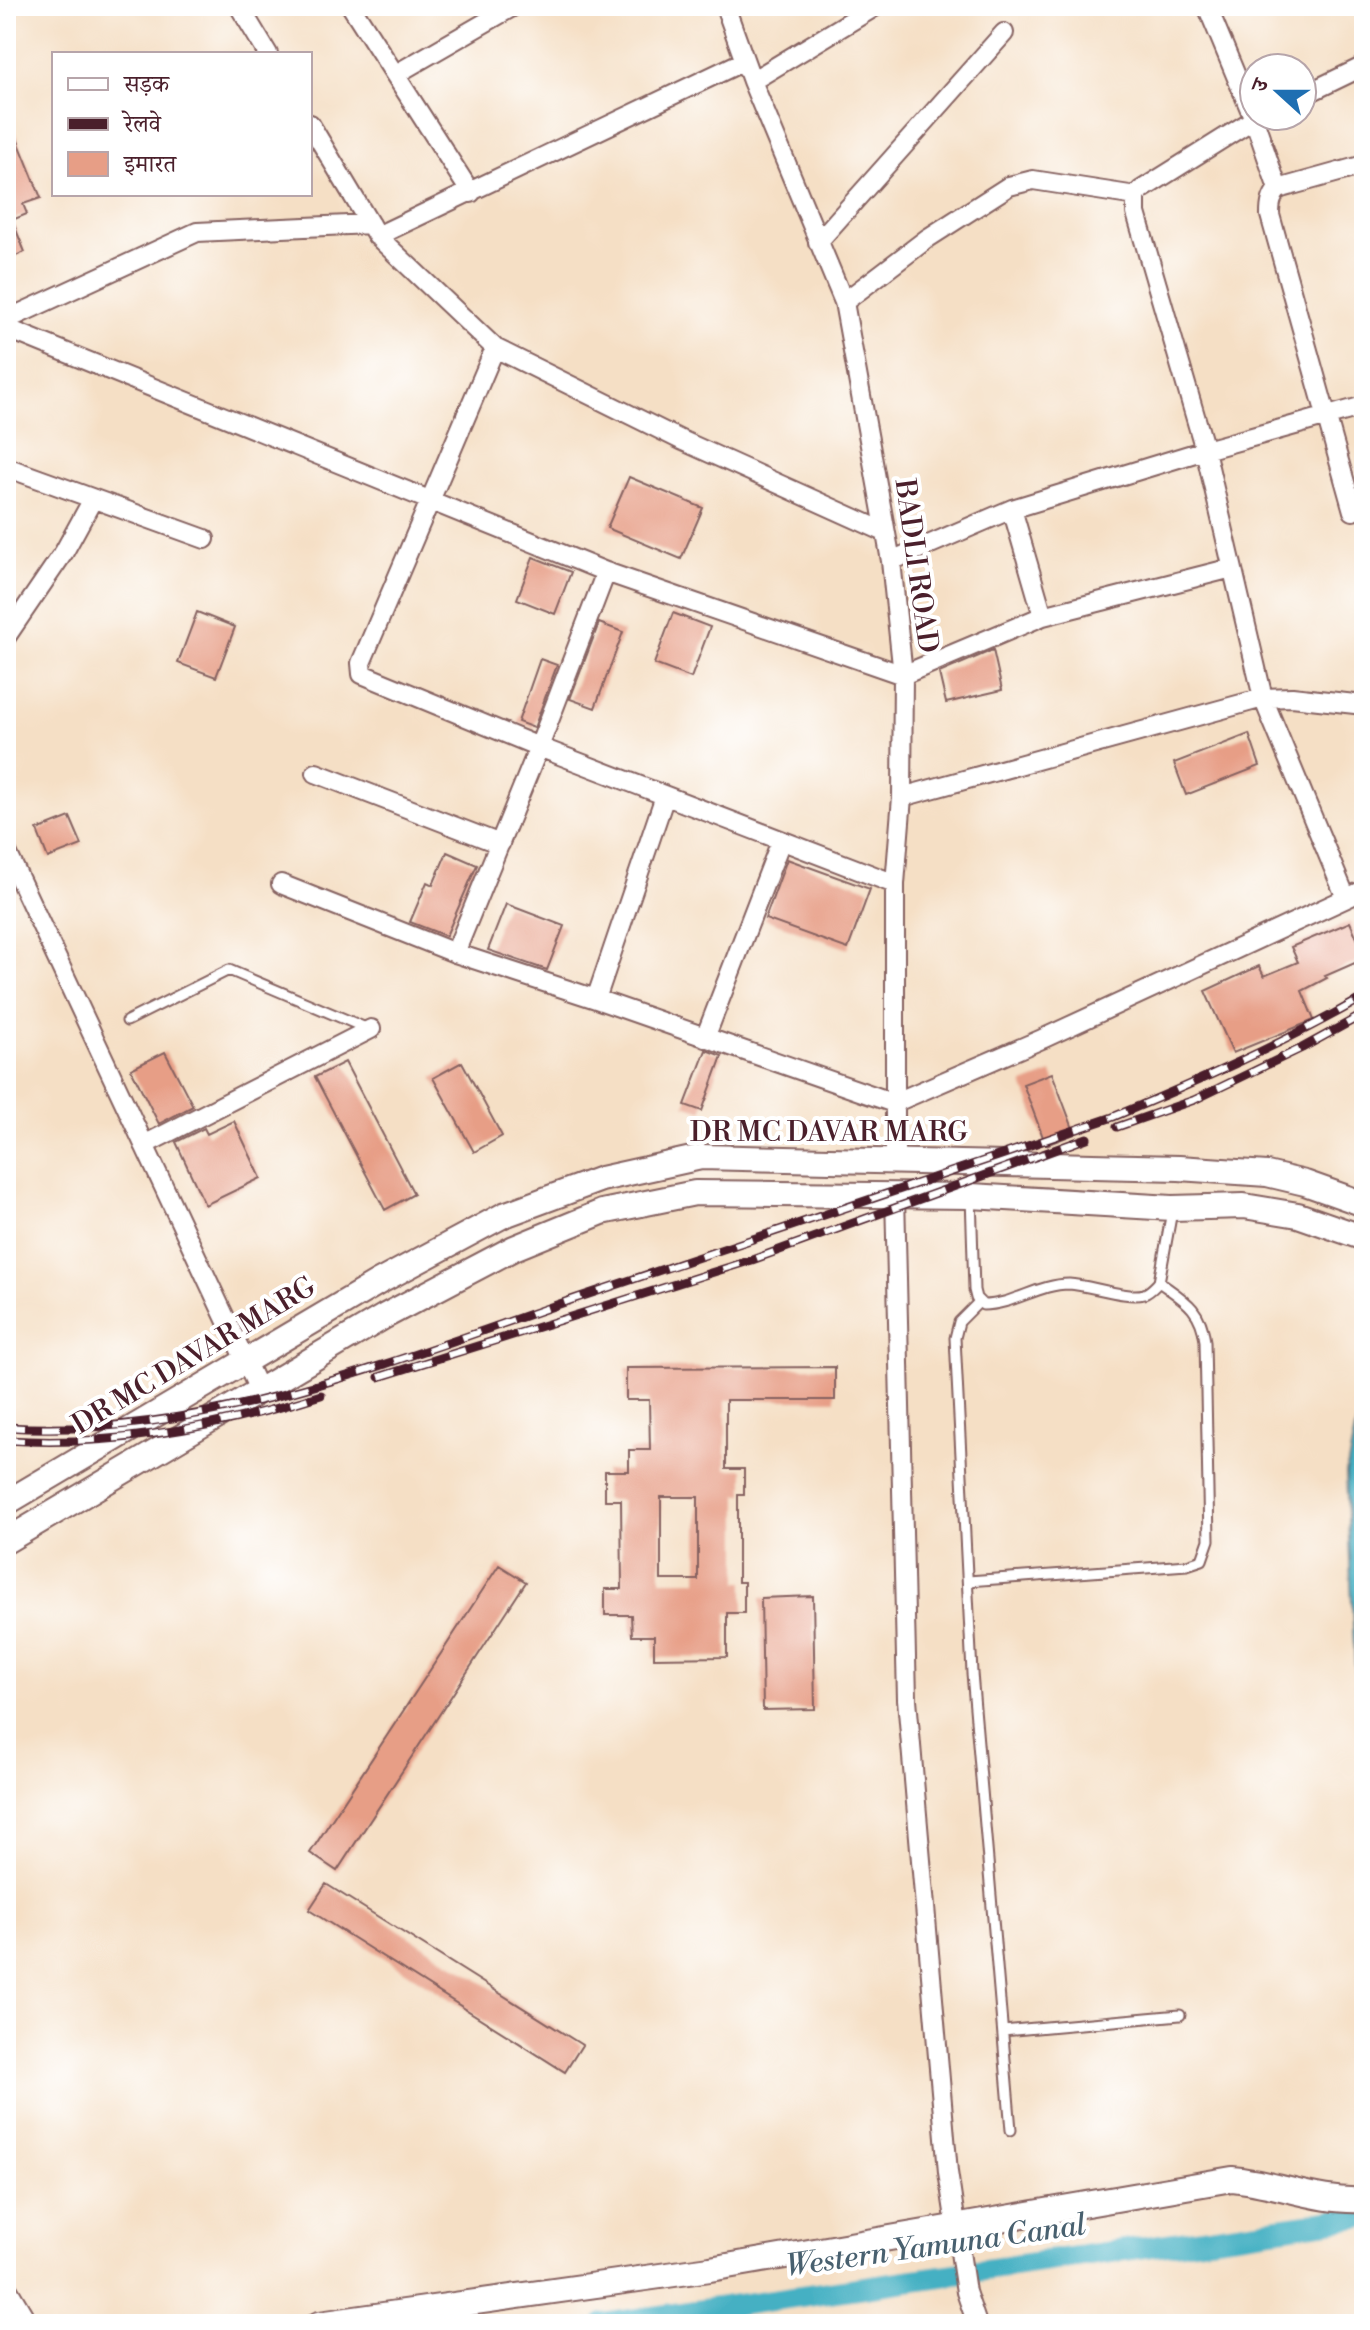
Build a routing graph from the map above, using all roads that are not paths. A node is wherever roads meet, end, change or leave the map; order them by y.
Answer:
1 (239, 6) edge
2 (351, 6) edge
3 (514, 6) edge
4 (725, 6) edge
5 (876, 6) edge
6 (1207, 6) edge
7 (1004, 33) dead end
8 (267, 52) edge
9 (744, 61) junction
10 (1364, 66) edge
11 (396, 74) junction
12 (1238, 75) edge
13 (752, 81) junction
14 (1318, 88) edge
15 (312, 127) edge
16 (1238, 129) edge
17 (1261, 132) edge
18 (1364, 165) edge
19 (1278, 189) junction
20 (471, 193) junction
21 (1136, 196) junction
22 (373, 230) junction
23 (818, 242) junction
24 (844, 302) junction
25 (6, 320) edge
26 (6, 328) edge
27 (495, 348) junction
28 (1364, 406) edge
29 (1327, 416) junction
30 (1205, 450) junction
31 (6, 467) edge
32 (93, 499) junction
33 (430, 501) junction
34 (1012, 509) junction
35 (1353, 511) dead end
36 (885, 532) junction
37 (205, 539) dead end
38 (891, 561) junction
39 (1232, 568) junction
40 (606, 572) junction
41 (1043, 616) junction
42 (6, 637) edge
43 (903, 675) junction
44 (1263, 698) junction
45 (1364, 705) edge
46 (539, 747) junction
47 (316, 773) dead end
48 (665, 796) junction
49 (902, 797) junction
50 (781, 841) junction
51 (500, 844) junction
52 (6, 850) edge
53 (281, 884) dead end
54 (895, 884) junction
55 (1364, 890) edge
56 (1346, 898) junction
57 (455, 953) junction
58 (596, 999) junction
59 (127, 1021) dead end
60 (371, 1029) joint
61 (705, 1038) junction
62 (894, 1103) junction
63 (144, 1145) junction
64 (895, 1160) junction
65 (1198, 1169) junction
66 (895, 1195) junction
67 (971, 1196) junction
68 (1356, 1202) edge
69 (1183, 1208) junction
70 (1364, 1238) edge
71 (1159, 1282) junction
72 (979, 1302) junction
73 (245, 1361) junction
74 (259, 1390) junction
75 (6, 1503) edge
76 (6, 1541) edge
77 (968, 1581) junction
78 (1180, 2015) dead end
79 (1003, 2031) junction
80 (1011, 2130) dead end
81 (1364, 2200) edge
82 (957, 2226) junction
83 (6, 2292) edge
84 (25, 2324) edge
85 (319, 2324) edge
86 (977, 2324) edge

1 - 8 street
2 - 11 street
3 - 11 street
4 - 9 street, BADLI ROAD
5 - 13 street
6 - 12 street
7 - 23 street
9 - 13 street, BADLI ROAD
9 - 20 street
10 - 14 street
11 - 20 street
13 - 23 street, BADLI ROAD
15 - 22 street
16 - 21 street
17 - 19 street
18 - 19 street
19 - 29 street
20 - 22 street
21 - 24 street
21 - 30 street
22 - 25 street
22 - 27 street
23 - 24 street, BADLI ROAD
24 - 36 street, BADLI ROAD
26 - 33 street
27 - 33 street
27 - 36 street
28 - 29 street
29 - 30 street
29 - 35 street
30 - 34 street
30 - 39 street
31 - 32 street
32 - 37 street
32 - 42 street
33 - 40 street
33 - 46 street
34 - 38 street
34 - 41 street
36 - 38 street, BADLI ROAD
38 - 43 street, BADLI ROAD
39 - 41 street
39 - 44 street
40 - 43 street
40 - 46 street
41 - 43 street
43 - 49 street, BADLI ROAD
44 - 45 street
44 - 49 street
44 - 56 street
46 - 48 street
46 - 51 street
47 - 51 street
48 - 50 street
48 - 58 street
49 - 54 street, BADLI ROAD
50 - 54 street
50 - 61 street
51 - 57 street
52 - 63 street
53 - 57 street
54 - 62 street, BADLI ROAD
55 - 56 street
56 - 62 street
57 - 58 street
58 - 61 street
59 - 60 lane
60 - 63 street
61 - 62 street
62 - 64 street, BADLI ROAD
63 - 73 street
64 - 65 street, DR MC DAVAR MARG
64 - 73 street, DR MC DAVAR MARG
65 - 68 street, DR MC DAVAR MARG
65 - 69 street
66 - 67 street
66 - 74 street
66 - 82 street
67 - 69 street
67 - 72 lane
69 - 70 street
69 - 71 lane
71 - 72 lane
71 - 77 lane
72 - 77 lane
73 - 74 street
73 - 75 street, DR MC DAVAR MARG
74 - 76 street
77 - 79 lane
78 - 79 lane
79 - 80 lane
81 - 82 street
82 - 85 street
82 - 86 street
83 - 84 street

